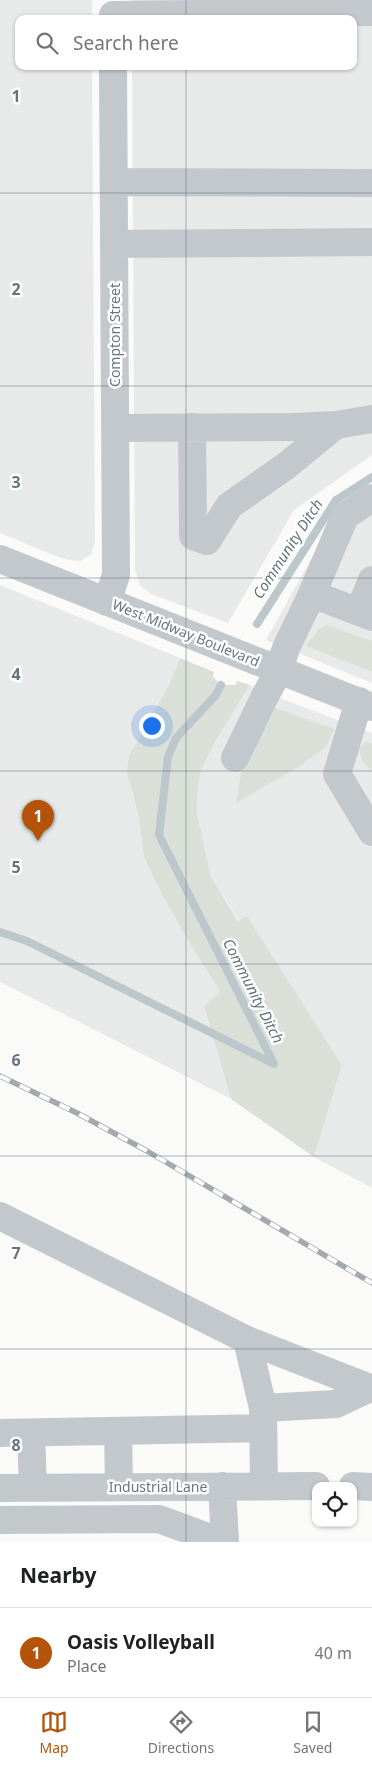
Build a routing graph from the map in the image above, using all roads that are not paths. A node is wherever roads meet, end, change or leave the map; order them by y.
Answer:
1 (112, 11) edge
2 (372, 12) edge
3 (113, 70) edge
4 (114, 182) junction
5 (372, 183) edge
6 (372, 242) edge
7 (115, 244) junction
8 (372, 419) edge
9 (336, 425) junction
10 (192, 427) junction
11 (116, 428) junction
12 (372, 498) edge
13 (0, 559) edge
14 (372, 580) edge
15 (312, 594) junction
16 (107, 602) junction
17 (366, 614) edge
18 (280, 670) junction
19 (365, 704) edge
20 (235, 758) dead end
21 (337, 774) junction
22 (372, 791) edge
23 (372, 832) edge
24 (0, 1216) edge
25 (247, 1340) junction
26 (263, 1418) junction
27 (118, 1431) junction
28 (0, 1433) edge
29 (31, 1433) junction
30 (222, 1486) junction
31 (264, 1486) junction
32 (312, 1486) edge
33 (357, 1486) edge
34 (119, 1487) junction
35 (372, 1487) edge
36 (0, 1488) edge
37 (32, 1488) junction
38 (0, 1520) edge
39 (223, 1542) edge

1 - 2 street
3 - 4 street, Compton Street
4 - 5 street
4 - 7 street, Compton Street
6 - 7 street
7 - 11 street, Compton Street
8 - 9 street
9 - 10 street
9 - 10 street
10 - 11 street
11 - 16 street, Compton Street
12 - 15 street
13 - 16 street, West Midway Boulevard
14 - 17 street
15 - 17 street
15 - 18 street
16 - 18 street, West Midway Boulevard
18 - 19 street, West Midway Boulevard
18 - 20 street
19 - 21 street
21 - 22 street
21 - 23 street
24 - 25 street
25 - 26 street
25 - 26 street
26 - 27 street
26 - 31 street
27 - 29 street
27 - 34 street
28 - 29 street
29 - 37 street
30 - 31 street, Industrial Lane
30 - 34 street, Industrial Lane
30 - 39 street
31 - 32 street, Industrial Lane
33 - 35 street
34 - 37 street, Industrial Lane
36 - 37 street, Industrial Lane
38 - 39 street

